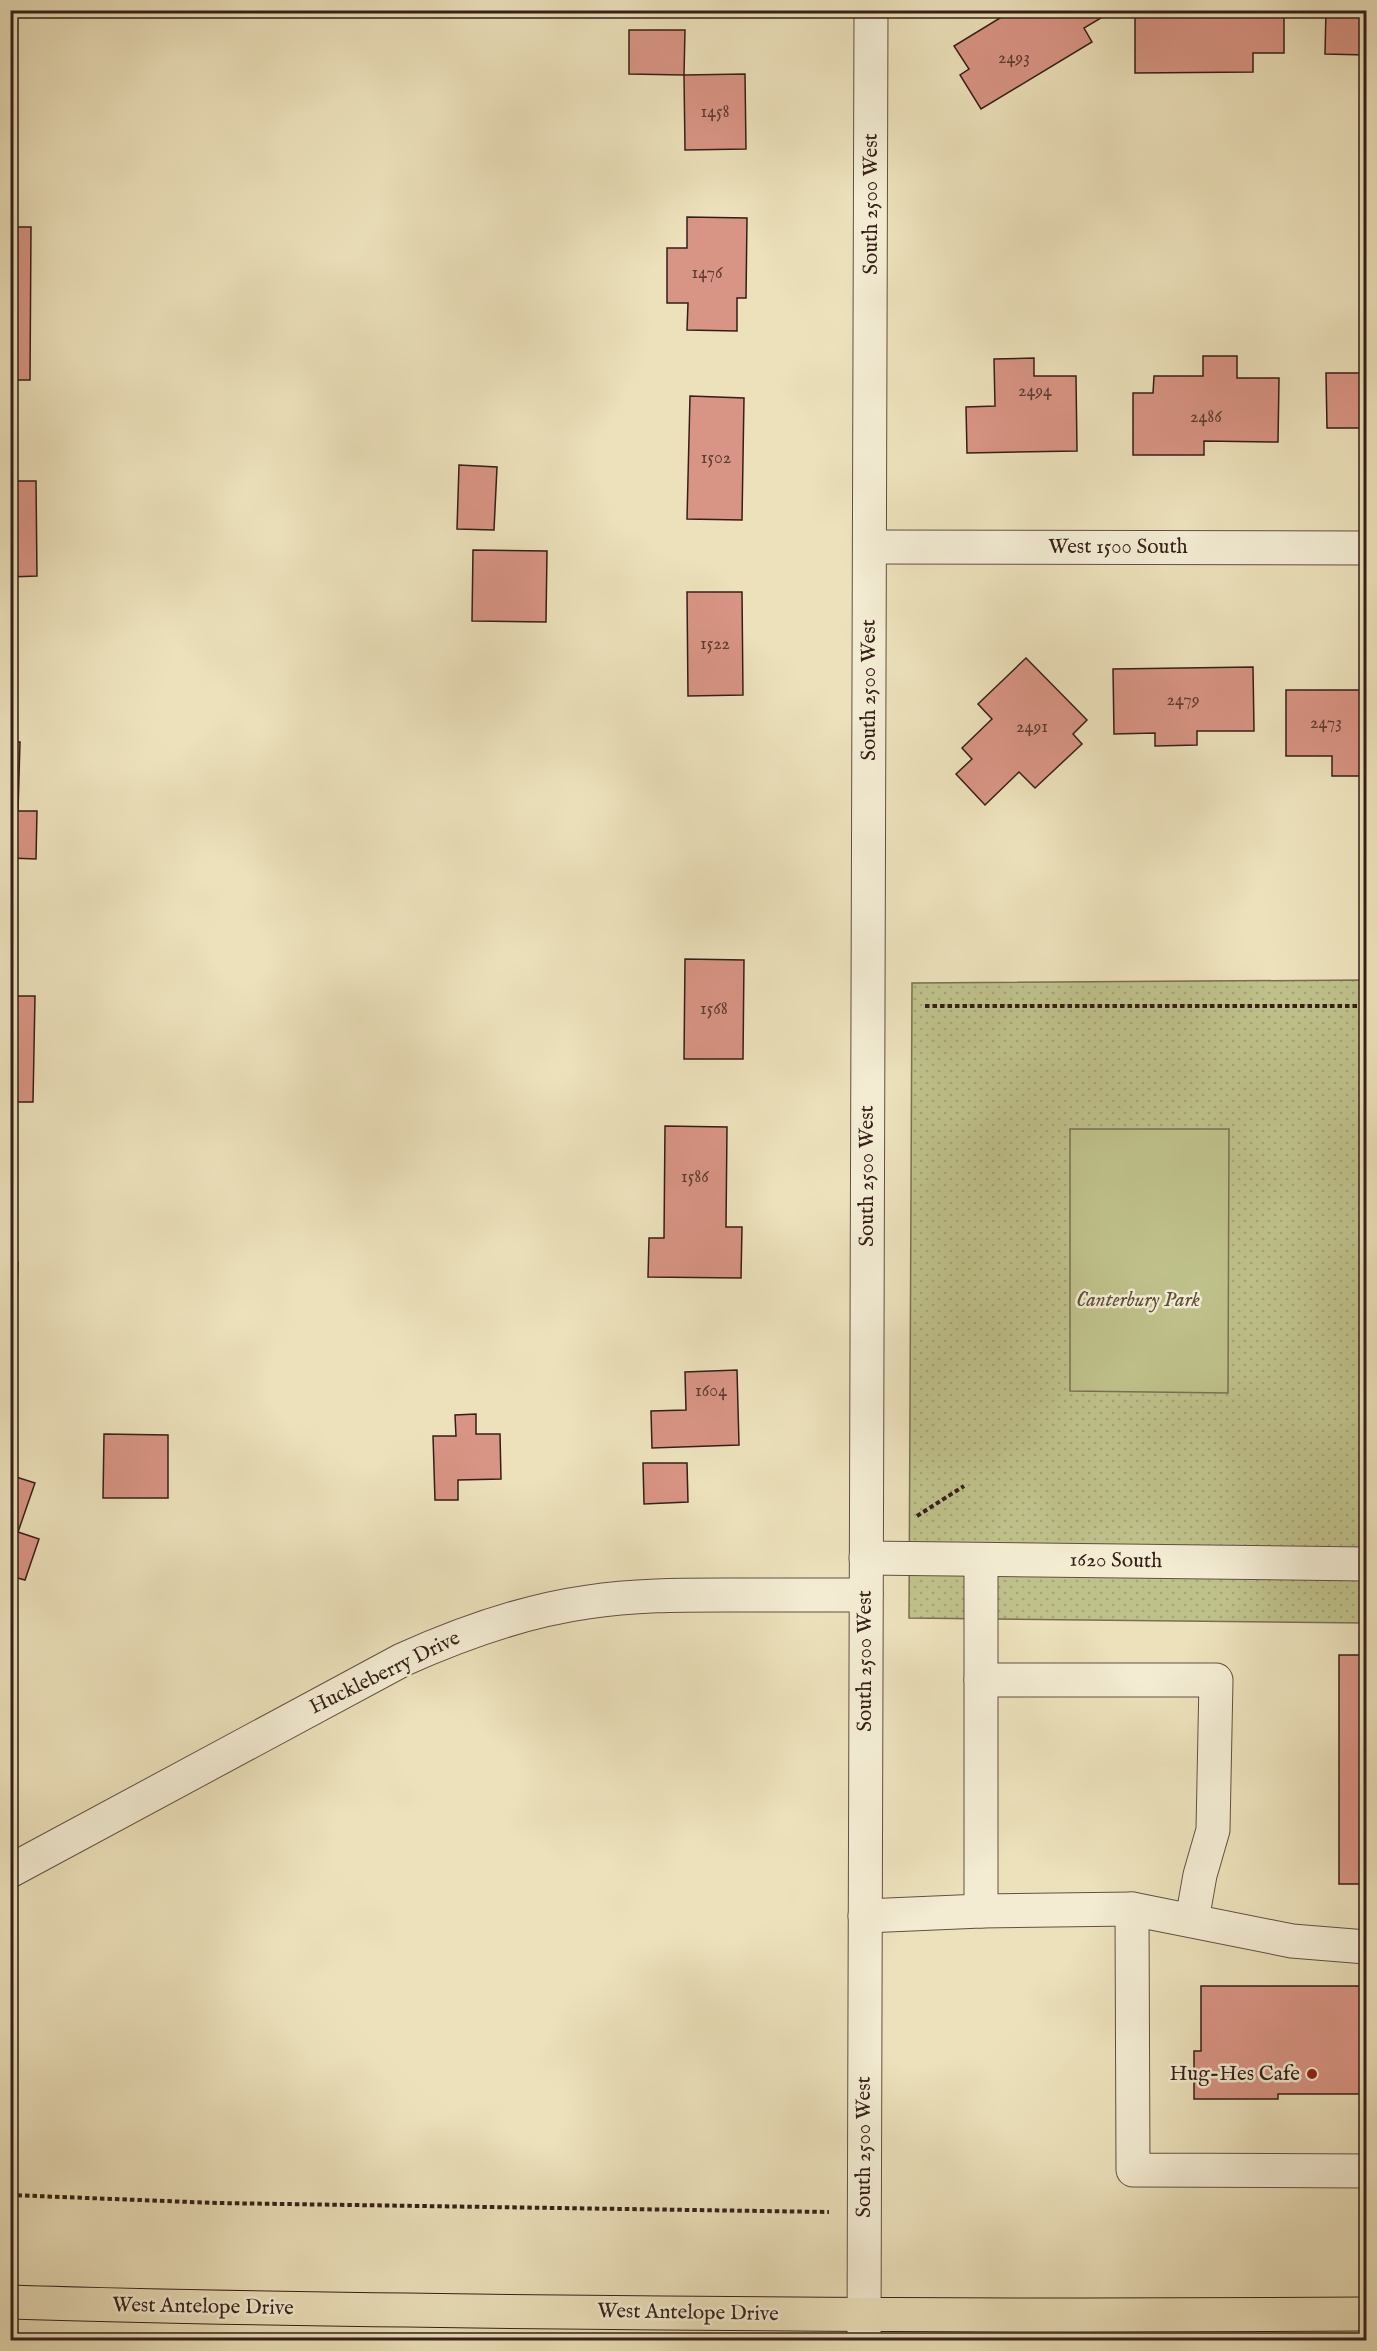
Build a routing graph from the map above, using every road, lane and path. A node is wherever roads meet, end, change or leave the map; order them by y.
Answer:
1 (872, 10) edge
2 (870, 547) junction
3 (1366, 548) edge
4 (925, 1006) dead end
5 (1366, 1006) edge
6 (964, 1486) dead end
7 (917, 1516) dead end
8 (866, 1558) junction
9 (981, 1560) junction
10 (1366, 1564) edge
11 (866, 1595) junction
12 (981, 1680) junction
13 (10, 1871) edge
14 (1132, 1908) junction
15 (981, 1911) junction
16 (865, 1916) junction
17 (1192, 1920) junction
18 (1366, 1947) edge
19 (1366, 2171) edge
20 (10, 2195) edge
21 (863, 2212) junction
22 (10, 2302) edge
23 (1366, 2314) edge
24 (863, 2328) edge

1 - 2 street, South 2500 West
2 - 3 street, West 1500 South
2 - 8 street, South 2500 West
4 - 5 path
6 - 7 path
8 - 9 street, 1620 South
8 - 11 street, South 2500 West
9 - 10 street, 1620 South
9 - 12 street
11 - 13 street, Huckleberry Drive
11 - 16 street, South 2500 West
12 - 15 street
12 - 17 street
14 - 15 street
14 - 17 street
14 - 19 street
15 - 16 street
16 - 21 street, South 2500 West
17 - 18 street
20 - 21 path
21 - 24 street, South 2500 West
22 - 24 main road, West Antelope Drive
23 - 24 main road, West Antelope Drive

